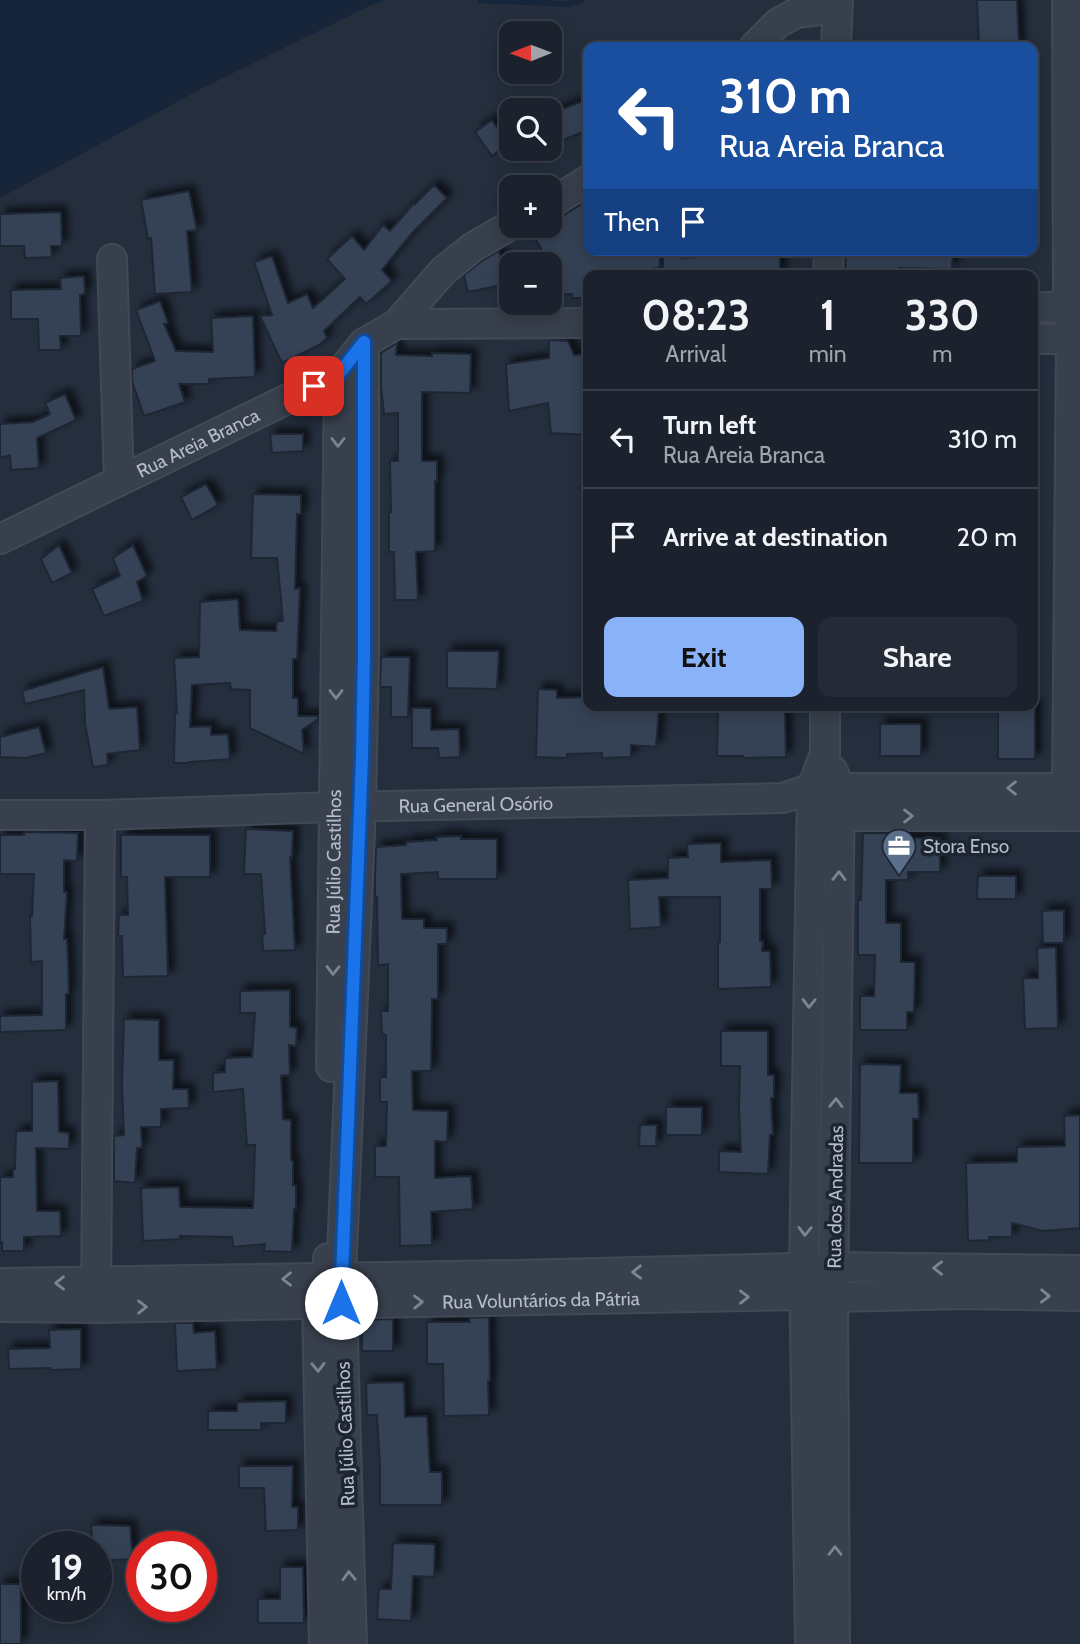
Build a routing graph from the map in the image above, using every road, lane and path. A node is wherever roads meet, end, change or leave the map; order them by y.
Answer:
1 (1067, 0) edge
2 (838, 4) edge
3 (759, 42) edge
4 (836, 42) edge
5 (583, 183) edge
6 (562, 196) edge
7 (499, 232) edge
8 (112, 259) dead end
9 (1038, 307) edge
10 (1074, 307) edge
11 (583, 323) edge
12 (397, 324) junction
13 (1038, 339) edge
14 (1075, 339) edge
15 (364, 342) junction
16 (339, 374) junction
17 (119, 481) junction
18 (0, 539) edge
19 (336, 655) junction
20 (364, 655) junction
21 (825, 711) edge
22 (825, 753) junction
23 (840, 788) junction
24 (1073, 802) edge
25 (348, 807) junction
26 (821, 807) junction
27 (0, 815) edge
28 (100, 815) junction
29 (838, 960) junction
30 (810, 961) junction
31 (834, 1267) junction
32 (804, 1268) junction
33 (1080, 1269) edge
34 (989, 1282) junction
35 (0, 1283) edge
36 (691, 1284) junction
37 (332, 1290) junction
38 (96, 1295) junction
39 (805, 1296) junction
40 (1080, 1296) edge
41 (834, 1297) junction
42 (0, 1307) edge
43 (821, 1433) junction
44 (822, 1594) junction
45 (324, 1644) edge
46 (352, 1644) edge
47 (810, 1644) edge
48 (835, 1644) edge

1 - 10 street
2 - 3 street
2 - 4 street
5 - 6 street
7 - 12 street, Rua Areia Branca
8 - 17 street
9 - 10 street
10 - 14 street
11 - 12 street
12 - 15 street, Rua Areia Branca
13 - 14 street
14 - 24 street
15 - 16 street, Rua Areia Branca
15 - 20 street, Rua Júlio Castilhos
16 - 17 street, Rua Areia Branca
16 -> 19 street, Rua Júlio Castilhos
17 - 18 street, Rua Areia Branca
19 - 20 street
19 -> 25 street, Rua Júlio Castilhos
20 - 25 street, Rua Júlio Castilhos
21 - 22 street, Rua dos Andradas
22 - 23 street, Rua dos Andradas
22 - 26 street, Rua dos Andradas
24 -> 23 street, Rua General Osório
23 - 26 street, Rua General Osório
26 -> 24 street, Rua General Osório
25 - 26 street, Rua General Osório
25 - 28 street, Rua General Osório
25 - 37 street, Rua Júlio Castilhos
29 -> 26 street, Rua dos Andradas
26 - 30 street, Rua dos Andradas
27 - 28 street, Rua General Osório
28 - 38 street
29 - 30 street
31 -> 29 street, Rua dos Andradas
30 -> 32 street, Rua dos Andradas
31 - 32 street, Rua Voluntários da Pátria
34 -> 31 street, Rua Voluntários da Pátria
31 - 41 street, Rua dos Andradas
32 - 36 street, Rua Voluntários da Pátria
32 - 39 street, Rua dos Andradas
33 - 34 street, Rua Voluntários da Pátria
34 -> 40 street, Rua Voluntários da Pátria
34 - 41 street, Rua Voluntários da Pátria
38 -> 35 street, Rua Voluntários da Pátria
36 - 37 street, Rua Voluntários da Pátria
36 -> 39 street, Rua Voluntários da Pátria
37 - 38 street, Rua Voluntários da Pátria
37 -> 45 street, Rua Júlio Castilhos
46 -> 37 street, Rua Júlio Castilhos
38 - 42 street, Rua Voluntários da Pátria
39 - 41 street, Rua Voluntários da Pátria
39 - 43 street, Rua dos Andradas
41 - 43 street, Rua dos Andradas
43 - 44 street, Rua dos Andradas
44 - 47 street, Rua dos Andradas
44 - 48 street, Rua dos Andradas

